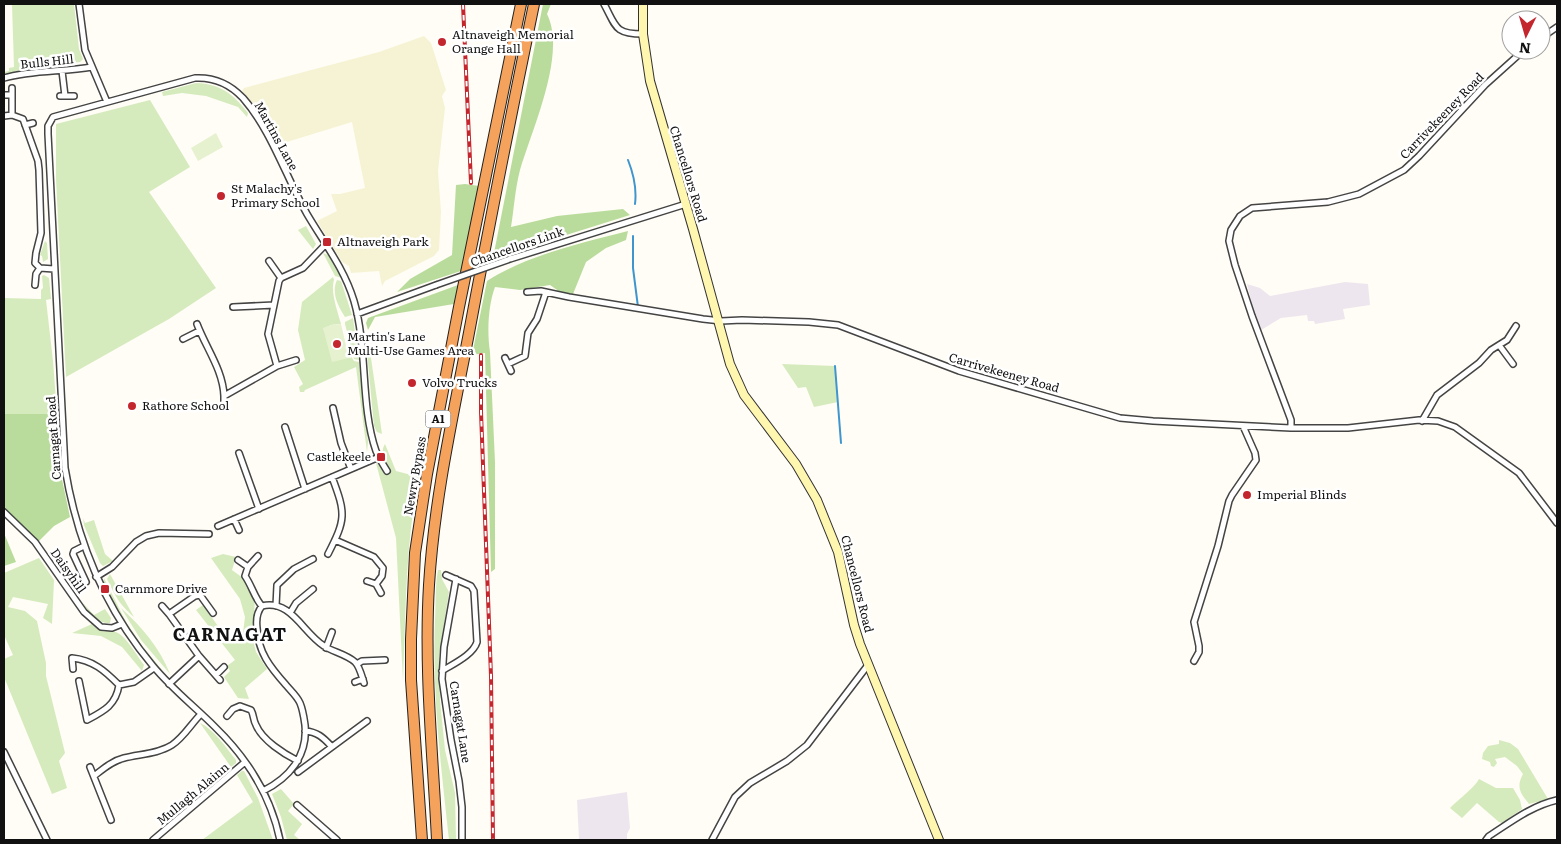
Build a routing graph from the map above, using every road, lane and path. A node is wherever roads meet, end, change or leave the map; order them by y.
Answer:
1 (79, 4) edge
2 (522, 4) edge
3 (534, 4) edge
4 (604, 4) edge
5 (643, 4) edge
6 (643, 34) junction
7 (1513, 60) edge
8 (92, 66) junction
9 (62, 71) junction
10 (4, 78) edge
11 (12, 88) dead end
12 (4, 95) edge
13 (12, 95) junction
14 (74, 96) dead end
15 (108, 102) junction
16 (12, 114) junction
17 (4, 116) edge
18 (33, 123) dead end
19 (25, 125) junction
20 (686, 204) junction
21 (326, 244) junction
22 (269, 261) dead end
23 (40, 268) junction
24 (54, 269) junction
25 (281, 278) junction
26 (35, 285) dead end
27 (527, 292) dead end
28 (546, 292) junction
29 (274, 305) junction
30 (233, 307) dead end
31 (357, 314) junction
32 (717, 320) junction
33 (197, 324) dead end
34 (1516, 326) dead end
35 (199, 330) junction
36 (183, 339) dead end
37 (1499, 345) junction
38 (505, 358) dead end
39 (296, 360) dead end
40 (508, 364) junction
41 (1513, 364) dead end
42 (277, 366) junction
43 (511, 371) dead end
44 (224, 396) junction
45 (224, 404) dead end
46 (332, 408) dead end
47 (1422, 421) junction
48 (1243, 426) junction
49 (284, 427) dead end
50 (1291, 428) junction
51 (239, 453) dead end
52 (379, 457) junction
53 (351, 469) junction
54 (387, 471) dead end
55 (332, 477) junction
56 (305, 489) junction
57 (258, 509) junction
58 (4, 512) edge
59 (234, 519) junction
60 (1557, 523) edge
61 (218, 526) dead end
62 (238, 530) dead end
63 (210, 534) dead end
64 (335, 540) junction
65 (84, 546) junction
66 (328, 554) dead end
67 (258, 556) dead end
68 (313, 559) dead end
69 (238, 560) dead end
70 (248, 567) junction
71 (446, 575) dead end
72 (96, 577) junction
73 (456, 579) junction
74 (86, 582) dead end
75 (367, 582) dead end
76 (376, 584) junction
77 (313, 589) dead end
78 (381, 593) dead end
79 (162, 606) dead end
80 (262, 606) junction
81 (276, 606) junction
82 (213, 612) dead end
83 (290, 613) junction
84 (169, 614) junction
85 (122, 624) junction
86 (332, 632) dead end
87 (326, 648) junction
88 (199, 656) junction
89 (385, 660) dead end
90 (1194, 661) dead end
91 (356, 664) junction
92 (868, 664) junction
93 (224, 667) dead end
94 (154, 668) junction
95 (73, 670) dead end
96 (442, 672) junction
97 (216, 675) junction
98 (220, 680) dead end
99 (78, 682) dead end
100 (355, 682) dead end
101 (169, 684) junction
102 (120, 685) junction
103 (201, 714) junction
104 (226, 716) dead end
105 (367, 721) dead end
106 (306, 731) junction
107 (331, 746) junction
108 (4, 752) edge
109 (298, 761) junction
110 (245, 762) junction
111 (90, 767) dead end
112 (298, 772) dead end
113 (94, 776) junction
114 (263, 791) junction
115 (1557, 800) edge
116 (297, 804) dead end
117 (105, 806) junction
118 (98, 809) dead end
119 (111, 820) dead end
120 (47, 840) edge
121 (153, 840) edge
122 (280, 840) edge
123 (337, 840) edge
124 (422, 840) edge
125 (437, 840) edge
126 (462, 840) edge
127 (712, 840) edge
128 (939, 840) edge
129 (1486, 840) edge

1 - 8 street
2 - 124 highway, Newry Bypass / A1
3 - 125 highway, A1
4 - 6 street
5 - 6 street, Chancellors Road
6 - 20 street, Chancellors Road
7 - 50 street, Carrivekeeney Road
8 - 9 street, Bulls Hill
8 - 15 street
9 - 10 street, Bulls Hill
9 - 14 street
11 - 13 street
12 - 13 street
13 - 16 street
15 - 21 street, Martins Lane
15 - 24 street, Carnagat Road
16 - 17 street
16 - 19 street
18 - 19 street
19 - 23 street
20 - 31 street, Chancellors Link, bridge
20 - 32 street, Chancellors Road
21 - 25 street
21 - 31 street, Martins Lane
22 - 25 street
23 - 24 street
23 - 26 street
24 - 65 street, Carnagat Road
25 - 29 street
27 - 28 street
28 - 32 street
28 - 40 street
29 - 30 street
29 - 42 street
31 - 52 street, Martins Lane
32 - 48 street, Carrivekeeney Road
32 - 92 street, Chancellors Road
33 - 35 street
34 - 37 street
35 - 36 street
35 - 44 street
37 - 41 street
37 - 47 street
38 - 40 street
39 - 42 street
40 - 43 street
42 - 44 street
44 - 45 street
46 - 53 street
47 - 50 street, Carrivekeeney Road
47 - 60 street, Carrivekeeney Road
48 - 50 street, Carrivekeeney Road
48 - 90 street
49 - 56 street
51 - 57 street
52 - 53 street
52 - 54 street, Martins Lane
53 - 55 street
55 - 56 street
55 - 64 street
56 - 57 street
57 - 59 street
58 - 85 street, Daisyhill
59 - 61 street
59 - 62 street
63 - 72 street
64 - 66 street
64 - 76 street
65 - 72 street, Carnagat Road
65 - 74 street
67 - 70 street
68 - 81 street
69 - 70 street
70 - 80 street
71 - 73 street
72 - 85 street, Carnagat Road
73 - 96 street, Carnagat Lane
73 - 96 street
75 - 76 street
76 - 78 street
77 - 83 street
79 - 84 street
80 - 81 street
80 - 106 street
81 - 83 street
82 - 84 street
83 - 87 street
84 - 88 street
85 - 94 street, Carnagat Road
86 - 87 street
87 - 91 street
88 - 97 street
88 - 101 street
89 - 91 street
91 - 100 street
92 - 127 street
92 - 128 street, Chancellors Road
93 - 97 street
94 - 101 street, Carnagat Road
94 - 102 street
95 - 102 street
96 - 126 street, Carnagat Lane
97 - 98 street
99 - 102 street
101 - 103 street, Carnagat Road
103 - 110 street, Carnagat Road
103 - 113 street
104 - 109 street
105 - 107 street
106 - 107 street
106 - 109 street
107 - 112 street
108 - 120 street
109 - 114 street
110 - 114 street, Carnagat Road
110 - 121 street, Mullagh Alainn
111 - 113 street
113 - 117 street
114 - 122 street, Carnagat Road
115 - 129 street
116 - 123 street
117 - 118 street
117 - 119 street

